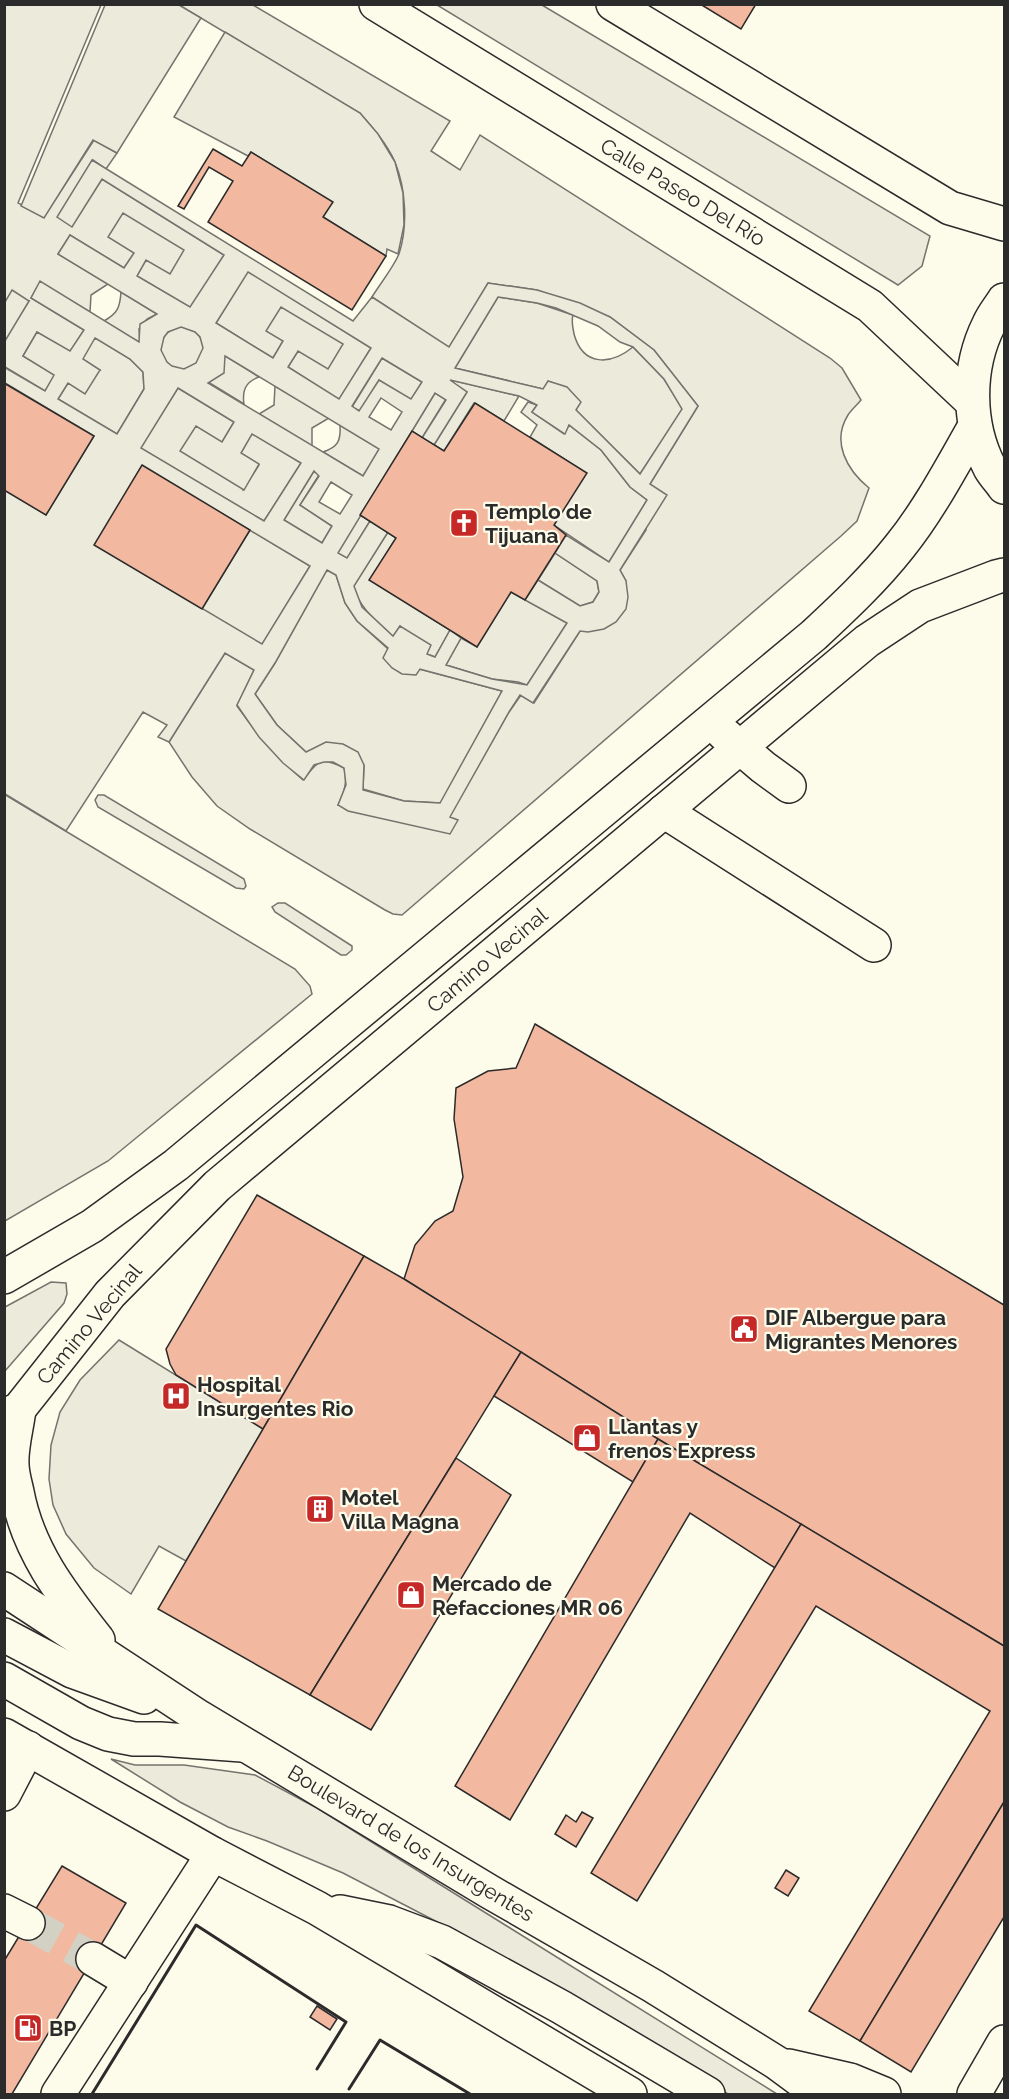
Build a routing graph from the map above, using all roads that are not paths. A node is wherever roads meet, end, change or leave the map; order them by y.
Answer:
1 (376, 4) edge
2 (613, 4) edge
3 (1005, 224) edge
4 (1005, 300) edge
5 (974, 414) junction
6 (1005, 487) edge
7 (1005, 575) edge
8 (709, 722) junction
9 (739, 748) junction
10 (789, 786) dead end
11 (664, 811) junction
12 (874, 945) dead end
13 (4, 1277) edge
14 (12, 1412) edge
15 (4, 1589) edge
16 (4, 1635) edge
17 (116, 1663) junction
18 (4, 1679) edge
19 (199, 1717) junction
20 (16, 1742) edge
21 (247, 1746) junction
22 (4, 1794) edge
23 (213, 1854) junction
24 (317, 1908) junction
25 (93, 1959) tunnel mouth
26 (131, 1982) junction
27 (1005, 2042) edge
28 (777, 2063) junction
29 (58, 2094) edge
30 (630, 2094) edge
31 (708, 2094) edge
32 (819, 2094) edge
33 (884, 2094) edge
34 (974, 2094) edge

1 - 5 main road, Calle Paseo Del Río
2 - 3 main road
4 - 5 main road
5 - 6 main road
5 - 8 main road, Camino Vecinal
7 - 9 main road, Camino Vecinal
8 - 9 main road
8 - 13 main road, Camino Vecinal
9 - 10 main road
9 - 11 main road, Camino Vecinal
11 - 12 main road
11 - 14 main road, Camino Vecinal
14 - 17 main road
15 - 17 main road, Boulevard de los Insurgentes
16 - 19 main road
17 - 19 main road, Boulevard de los Insurgentes
18 - 21 main road
19 - 21 main road, Boulevard de los Insurgentes
20 - 22 main road
20 - 23 main road
21 - 28 main road, Boulevard de los Insurgentes
23 - 24 main road
23 - 26 main road
24 - 30 main road
24 - 31 main road
25 - 26 main road
26 - 29 main road
27 - 34 main road
28 - 32 main road, Boulevard de los Insurgentes
28 - 33 main road

